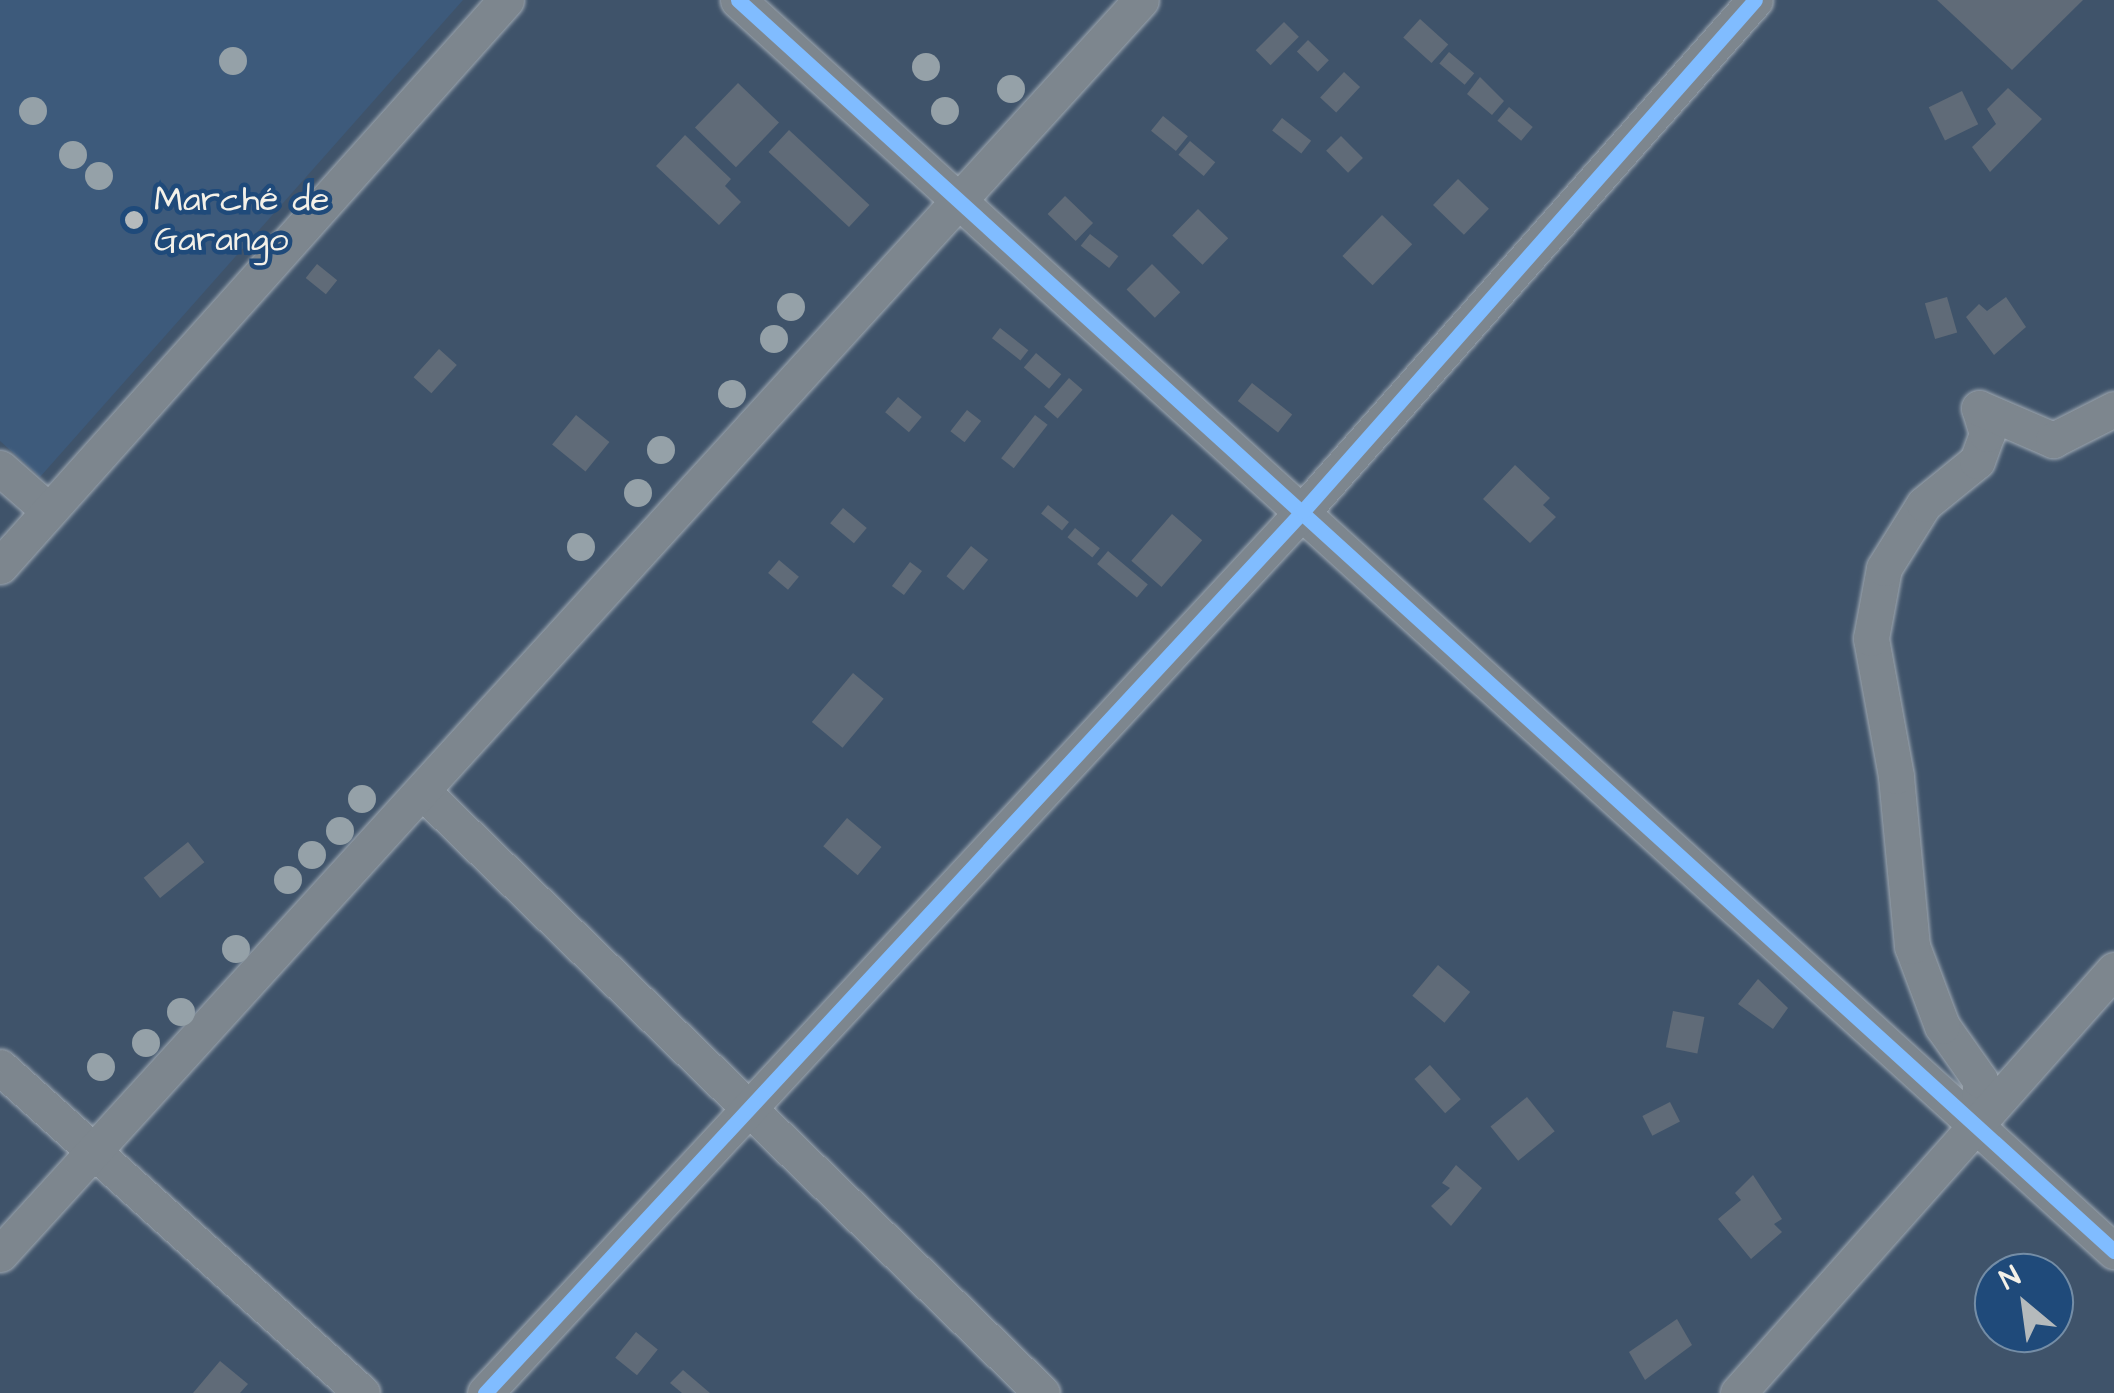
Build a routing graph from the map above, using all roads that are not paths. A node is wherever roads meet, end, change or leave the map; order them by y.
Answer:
1 (506, 0) edge
2 (738, 0) edge
3 (1142, 0) edge
4 (1755, 0) edge
5 (960, 201) junction
6 (2114, 409) edge
7 (0, 468) edge
8 (49, 511) junction
9 (1303, 511) junction
10 (0, 566) edge
11 (422, 791) junction
12 (2114, 970) edge
13 (0, 1066) edge
14 (746, 1112) junction
15 (1979, 1122) junction
16 (94, 1151) junction
17 (2114, 1251) edge
18 (0, 1254) edge
19 (362, 1393) edge
20 (486, 1393) edge
21 (1042, 1393) edge
22 (1738, 1393) edge

1 - 8 street
2 - 5 street
3 - 5 street
4 - 9 street
5 - 9 street
5 - 11 street
6 - 15 street
7 - 8 street
8 - 10 street
9 - 14 street
9 - 15 street
11 - 14 street
11 - 16 street
12 - 15 street
13 - 16 street
14 - 20 street
14 - 21 street
15 - 17 street
15 - 22 street
16 - 18 street
16 - 19 street

